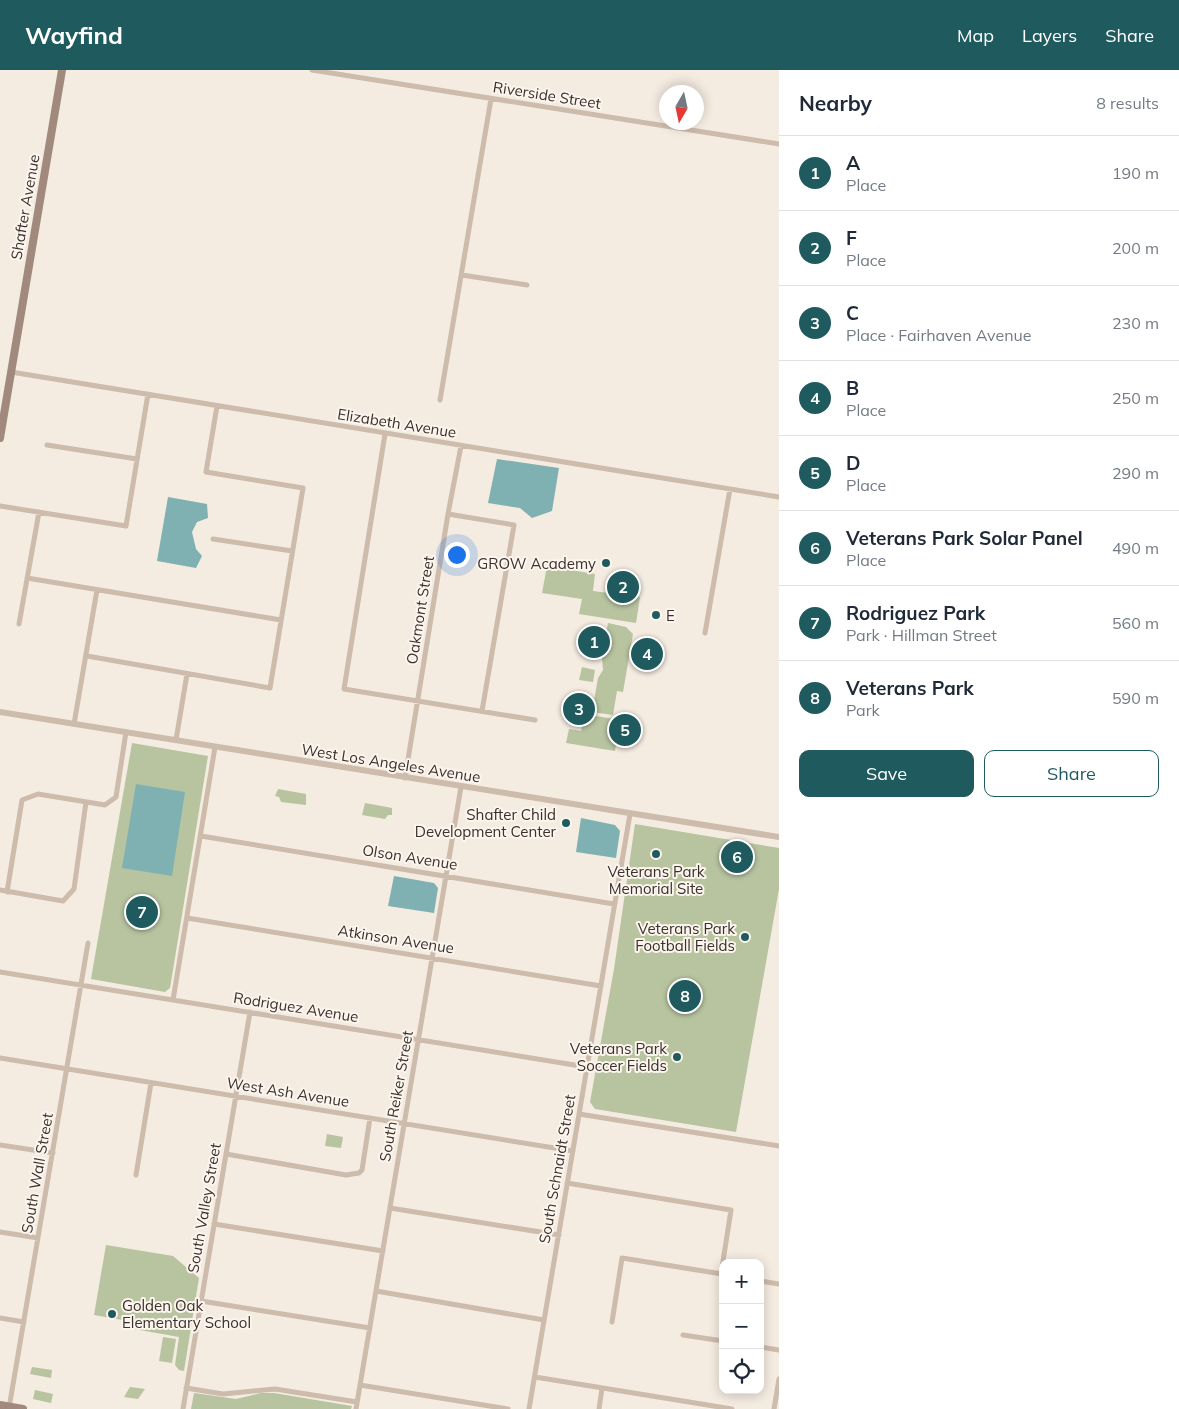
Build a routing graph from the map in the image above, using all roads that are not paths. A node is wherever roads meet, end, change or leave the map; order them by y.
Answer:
1 (62, 70) edge
2 (312, 70) edge
3 (490, 99) junction
4 (779, 144) edge
5 (462, 275) junction
6 (527, 285) dead end
7 (11, 372) junction
8 (148, 394) junction
9 (440, 400) dead end
10 (217, 406) junction
11 (386, 434) junction
12 (0, 438) edge
13 (47, 445) dead end
14 (461, 446) junction
15 (137, 459) junction
16 (730, 489) junction
17 (779, 496) edge
18 (0, 506) edge
19 (39, 512) junction
20 (448, 514) junction
21 (213, 538) dead end
22 (292, 551) junction
23 (27, 578) junction
24 (97, 590) junction
25 (281, 620) junction
26 (19, 624) dead end
27 (706, 632) dead end
28 (87, 656) junction
29 (187, 674) junction
30 (418, 701) junction
31 (0, 712) edge
32 (482, 712) junction
33 (535, 720) dead end
34 (74, 724) junction
35 (126, 732) junction
36 (176, 740) junction
37 (215, 747) junction
38 (405, 778) junction
39 (461, 787) junction
40 (86, 802) junction
41 (630, 814) junction
42 (201, 836) junction
43 (779, 837) edge
44 (446, 876) junction
45 (0, 890) edge
46 (7, 892) junction
47 (614, 904) junction
48 (187, 918) junction
49 (88, 943) dead end
50 (432, 958) junction
51 (0, 972) edge
52 (81, 985) junction
53 (601, 986) junction
54 (173, 1000) junction
55 (250, 1012) junction
56 (418, 1039) junction
57 (0, 1058) edge
58 (587, 1067) junction
59 (67, 1069) junction
60 (151, 1083) junction
61 (236, 1096) junction
62 (579, 1114) junction
63 (370, 1118) junction
64 (404, 1124) junction
65 (0, 1145) edge
66 (779, 1146) edge
67 (573, 1151) junction
68 (52, 1153) junction
69 (226, 1154) junction
70 (136, 1174) dead end
71 (567, 1184) junction
72 (390, 1208) junction
73 (214, 1224) junction
74 (0, 1232) edge
75 (559, 1235) junction
76 (38, 1238) junction
77 (383, 1251) junction
78 (724, 1259) edge
79 (719, 1274) edge
80 (764, 1282) edge
81 (779, 1284) edge
82 (376, 1291) junction
83 (201, 1301) junction
84 (0, 1318) edge
85 (544, 1320) junction
86 (24, 1322) junction
87 (612, 1322) dead end
88 (370, 1328) junction
89 (683, 1334) dead end
90 (719, 1340) edge
91 (764, 1348) edge
92 (779, 1350) edge
93 (535, 1377) junction
94 (779, 1379) edge
95 (360, 1385) junction
96 (186, 1388) junction
97 (602, 1388) junction
98 (357, 1402) junction
99 (0, 1405) edge
100 (10, 1408) edge
101 (23, 1409) edge
102 (183, 1409) edge
103 (356, 1409) edge
104 (508, 1409) edge
105 (529, 1409) edge
106 (599, 1409) edge
107 (732, 1409) edge
108 (774, 1409) edge

1 - 7 main road, Shafter Avenue
2 - 3 street, Riverside Street
3 - 4 street, Riverside Street
3 - 5 street
5 - 6 street
5 - 9 street
7 - 8 street, Elizabeth Avenue
7 - 12 main road, Shafter Avenue
8 - 10 street, Elizabeth Avenue
8 - 15 street
10 - 11 street, Elizabeth Avenue
10 - 22 street
11 - 14 street, Elizabeth Avenue
11 - 30 street
13 - 15 street
14 - 16 street, Elizabeth Avenue
14 - 20 street, Oakmont Street
15 - 19 street
16 - 17 street, Elizabeth Avenue
16 - 27 street
18 - 19 street
19 - 23 street
20 - 30 street, Oakmont Street
20 - 32 street
21 - 22 street
22 - 25 street
23 - 24 street
23 - 26 street
24 - 25 street
24 - 28 street
25 - 29 street
28 - 29 street
28 - 34 street
29 - 36 street
30 - 32 street
30 - 38 street, Oakmont Street
31 - 34 street, West Los Angeles Avenue
32 - 33 street
34 - 35 street, West Los Angeles Avenue
35 - 36 street, West Los Angeles Avenue
35 - 40 street
36 - 37 street, West Los Angeles Avenue
37 - 38 street, West Los Angeles Avenue
37 - 42 street
38 - 39 street, West Los Angeles Avenue
39 - 41 street, West Los Angeles Avenue
39 - 44 street, South Reiker Street
40 - 46 street
40 - 46 street
41 - 43 street, West Los Angeles Avenue
41 - 47 street, South Schnaidt Street
42 - 44 street, Olson Avenue
42 - 48 street
44 - 47 street, Olson Avenue
44 - 50 street, South Reiker Street
45 - 46 street
47 - 53 street, South Schnaidt Street
48 - 50 street, Atkinson Avenue
48 - 54 street
49 - 52 street, South Wall Street
50 - 53 street, Atkinson Avenue
50 - 56 street, South Reiker Street
51 - 52 street, Rodriguez Avenue
52 - 54 street, Rodriguez Avenue
52 - 59 street, South Wall Street
53 - 58 street, South Schnaidt Street
54 - 55 street, Rodriguez Avenue
55 - 56 street, Rodriguez Avenue
55 - 61 street, South Valley Street
56 - 58 street, Rodriguez Avenue
56 - 64 street, South Reiker Street
57 - 59 street, West Ash Avenue
58 - 62 street, South Schnaidt Street
59 - 60 street, West Ash Avenue
59 - 68 street, South Wall Street
60 - 61 street, West Ash Avenue
60 - 70 street
61 - 63 street, West Ash Avenue
61 - 69 street, South Valley Street
62 - 66 street
62 - 67 street, South Schnaidt Street
63 - 64 street, West Ash Avenue
63 - 69 street
64 - 67 street, West Ash Avenue
64 - 72 street, South Reiker Street
65 - 68 street
67 - 71 street, South Schnaidt Street
68 - 76 street, South Wall Street
69 - 73 street, South Valley Street
71 - 75 street, South Schnaidt Street
71 - 78 street
72 - 75 street
72 - 77 street, South Reiker Street
73 - 77 street
73 - 83 street, South Valley Street
74 - 76 street
75 - 85 street, South Schnaidt Street
76 - 86 street, South Wall Street
77 - 82 street, South Reiker Street
79 - 87 street
80 - 81 street
82 - 85 street
82 - 88 street, South Reiker Street
83 - 88 street
83 - 96 street, South Valley Street
84 - 86 street
85 - 93 street, South Schnaidt Street
86 - 100 street, South Wall Street
88 - 95 street, South Reiker Street
89 - 90 street
91 - 92 street
93 - 97 street
93 - 105 street, South Schnaidt Street
94 - 108 street
95 - 98 street, South Reiker Street
95 - 104 street
96 - 98 street
96 - 102 street, South Valley Street
97 - 106 street
97 - 107 street
98 - 103 street, South Reiker Street
99 - 100 main road
100 - 101 main road

